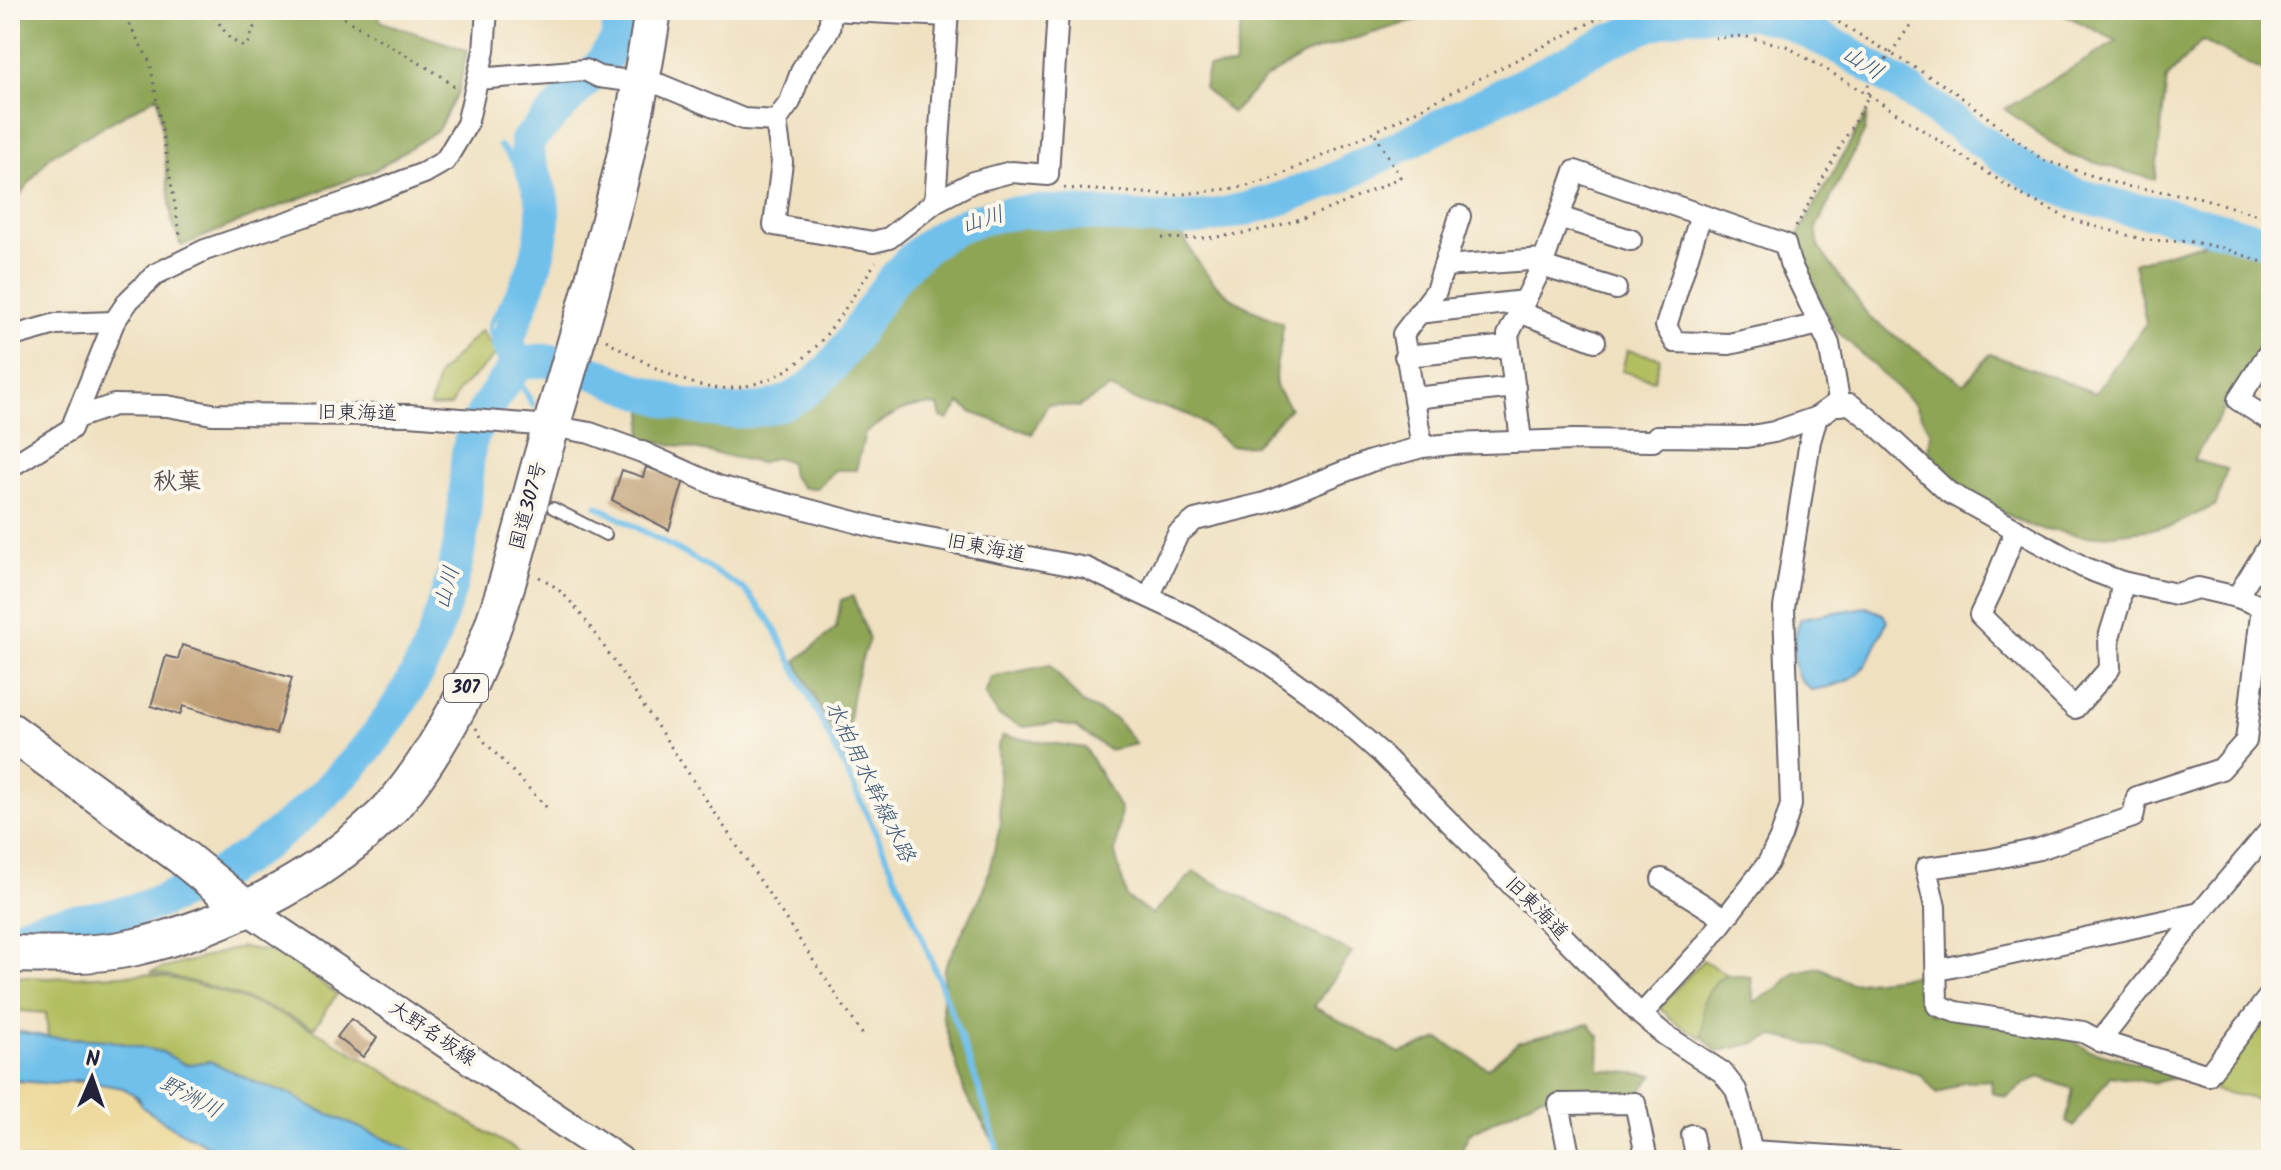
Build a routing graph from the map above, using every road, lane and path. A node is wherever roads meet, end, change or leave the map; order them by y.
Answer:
1 (121, 10) edge
2 (210, 10) edge
3 (260, 10) edge
4 (330, 10) edge
5 (487, 10) edge
6 (653, 10) edge
7 (832, 10) edge
8 (1058, 10) edge
9 (1615, 10) edge
10 (1818, 10) edge
11 (1921, 10) edge
12 (947, 13) edge
13 (1715, 38) dead end
14 (1892, 53) junction
15 (478, 79) junction
16 (643, 81) junction
17 (1869, 95) junction
18 (472, 102) junction
19 (776, 121) junction
20 (1374, 132) junction
21 (1053, 187) dead end
22 (935, 202) junction
23 (1701, 215) junction
24 (1460, 216) dead end
25 (1559, 217) junction
26 (2271, 219) edge
27 (1162, 238) dead end
28 (1631, 240) dead end
29 (1785, 244) junction
30 (184, 260) junction
31 (877, 261) dead end
32 (1543, 262) junction
33 (2271, 265) edge
34 (1444, 266) junction
35 (1616, 289) dead end
36 (1521, 306) junction
37 (1418, 313) junction
38 (114, 322) junction
39 (1820, 324) junction
40 (580, 333) junction
41 (10, 337) edge
42 (1595, 341) dead end
43 (1509, 346) junction
44 (2271, 349) edge
45 (1405, 356) junction
46 (1515, 387) junction
47 (1414, 398) junction
48 (1840, 405) junction
49 (1817, 417) junction
50 (76, 418) junction
51 (2271, 421) edge
52 (551, 426) junction
53 (1521, 441) junction
54 (1422, 447) junction
55 (10, 467) edge
56 (553, 508) dead end
57 (2016, 529) junction
58 (606, 535) dead end
59 (2271, 542) edge
60 (535, 575) dead end
61 (2122, 582) junction
62 (1149, 597) junction
63 (2237, 597) junction
64 (2266, 608) edge
65 (476, 728) dead end
66 (10, 731) edge
67 (550, 811) dead end
68 (2271, 829) edge
69 (1662, 879) dead end
70 (235, 900) junction
71 (2200, 913) junction
72 (1724, 918) junction
73 (10, 954) edge
74 (1938, 970) junction
75 (2270, 998) edge
76 (1641, 1015) junction
77 (865, 1038) dead end
78 (2100, 1041) junction
79 (1692, 1135) dead end
80 (1752, 1156) edge
81 (619, 1160) edge
82 (1570, 1160) edge
83 (1647, 1160) edge
84 (1697, 1160) edge
85 (1895, 1160) edge

1 - 30 path
2 - 3 path
4 - 18 path
5 - 15 street
6 - 16 highway, 国道307号 / 307
7 - 12 street
7 - 19 street
8 - 22 street
9 - 20 path
10 - 14 path
11 - 14 path
12 - 22 street
13 - 17 path
14 - 17 path
14 - 26 path
15 - 16 street
15 - 18 street
16 - 19 street
16 - 40 highway, 国道307号 / 307
17 - 29 path
17 - 33 path
18 - 30 street
19 - 22 street
20 - 21 path
20 - 27 path
23 - 25 street
23 - 29 street
23 - 39 street
24 - 34 street
25 - 28 street
25 - 32 street
29 - 39 street
30 - 38 street
31 - 40 path
32 - 34 street
32 - 35 street
32 - 36 street
34 - 37 street
36 - 37 street
36 - 42 street
36 - 43 street
37 - 45 street
38 - 41 street
38 - 50 street
39 - 48 street
40 - 52 highway, 国道307号 / 307
43 - 45 street
43 - 46 street
44 - 51 street
45 - 47 street
46 - 47 street
46 - 53 street
47 - 54 street
48 - 49 street
48 - 57 street
49 - 53 street
49 - 72 street
50 - 52 street, 旧東海道
50 - 55 street, 旧東海道
52 - 62 street, 旧東海道
52 - 70 highway, 国道307号 / 307
53 - 54 street
54 - 62 street
56 - 58 lane
57 - 61 street
57 - 61 street
59 - 63 street
60 - 77 path
61 - 63 street
62 - 76 street, 旧東海道
63 - 64 street
64 - 74 street
65 - 67 path
66 - 70 highway
68 - 71 street
69 - 72 street
70 - 73 highway, 国道307号 / 307
70 - 81 main road, 大野名坂線
71 - 74 street
71 - 78 street
72 - 76 street
74 - 78 street
75 - 78 street
76 - 80 street, 旧東海道
79 - 84 street
80 - 85 street
82 - 83 street

